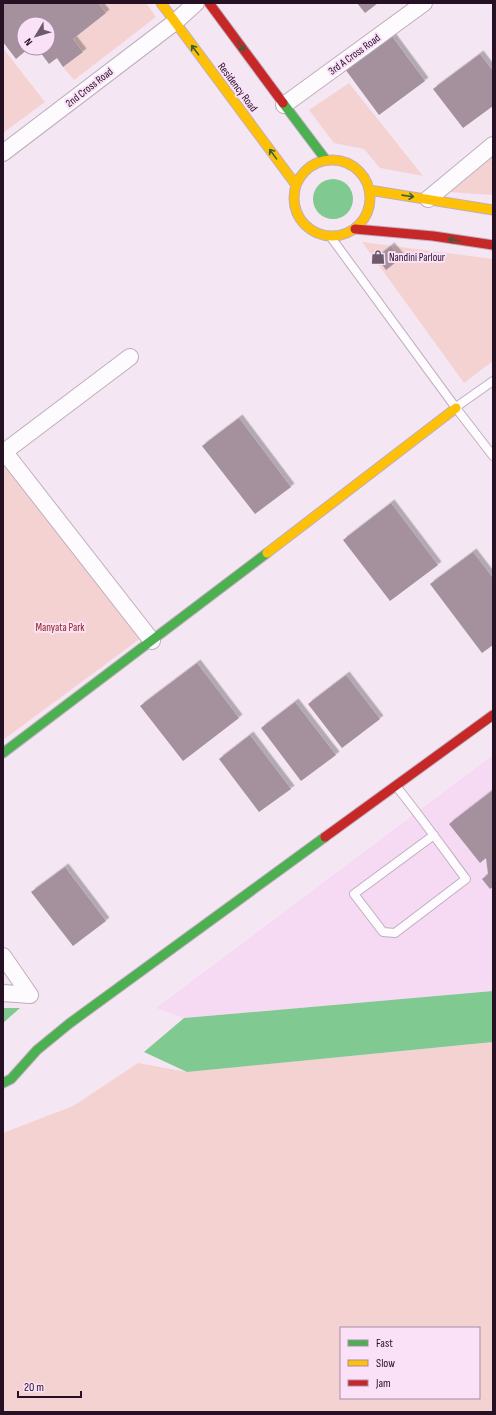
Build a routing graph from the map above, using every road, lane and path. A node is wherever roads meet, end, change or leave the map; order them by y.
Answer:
1 (161, 3) edge
2 (196, 3) edge
3 (209, 3) edge
4 (424, 3) edge
5 (175, 22) junction
6 (284, 105) junction
7 (493, 145) edge
8 (3, 153) edge
9 (326, 160) junction
10 (296, 185) junction
11 (370, 190) junction
12 (428, 199) junction
13 (493, 210) edge
14 (355, 229) junction
15 (330, 236) junction
16 (493, 245) edge
17 (130, 357) dead end
18 (493, 381) edge
19 (456, 408) junction
20 (4, 451) edge
21 (493, 456) edge
22 (152, 641) junction
23 (493, 715) edge
24 (3, 752) edge
25 (396, 785) junction
26 (434, 835) junction
27 (3, 956) edge
28 (3, 993) edge
29 (3, 1083) edge

1 - 5 street, Residency Road
2 - 5 street, 2nd Cross Road
3 -> 6 street
4 - 6 street, 3rd A Cross Road
5 - 8 street, 2nd Cross Road
10 -> 5 street, Residency Road
6 - 9 street
7 - 12 street
9 - 10 street
9 - 11 street
10 - 15 street
11 -> 12 street
11 - 14 street
12 - 13 street
14 - 15 street
16 -> 14 street
15 - 19 lane
17 - 20 street
18 - 19 lane
19 - 21 lane
19 - 22 street
20 - 22 street
22 - 24 street
23 - 25 street
25 - 26 lane
25 - 29 street
26 - 26 lane
27 - 28 street

